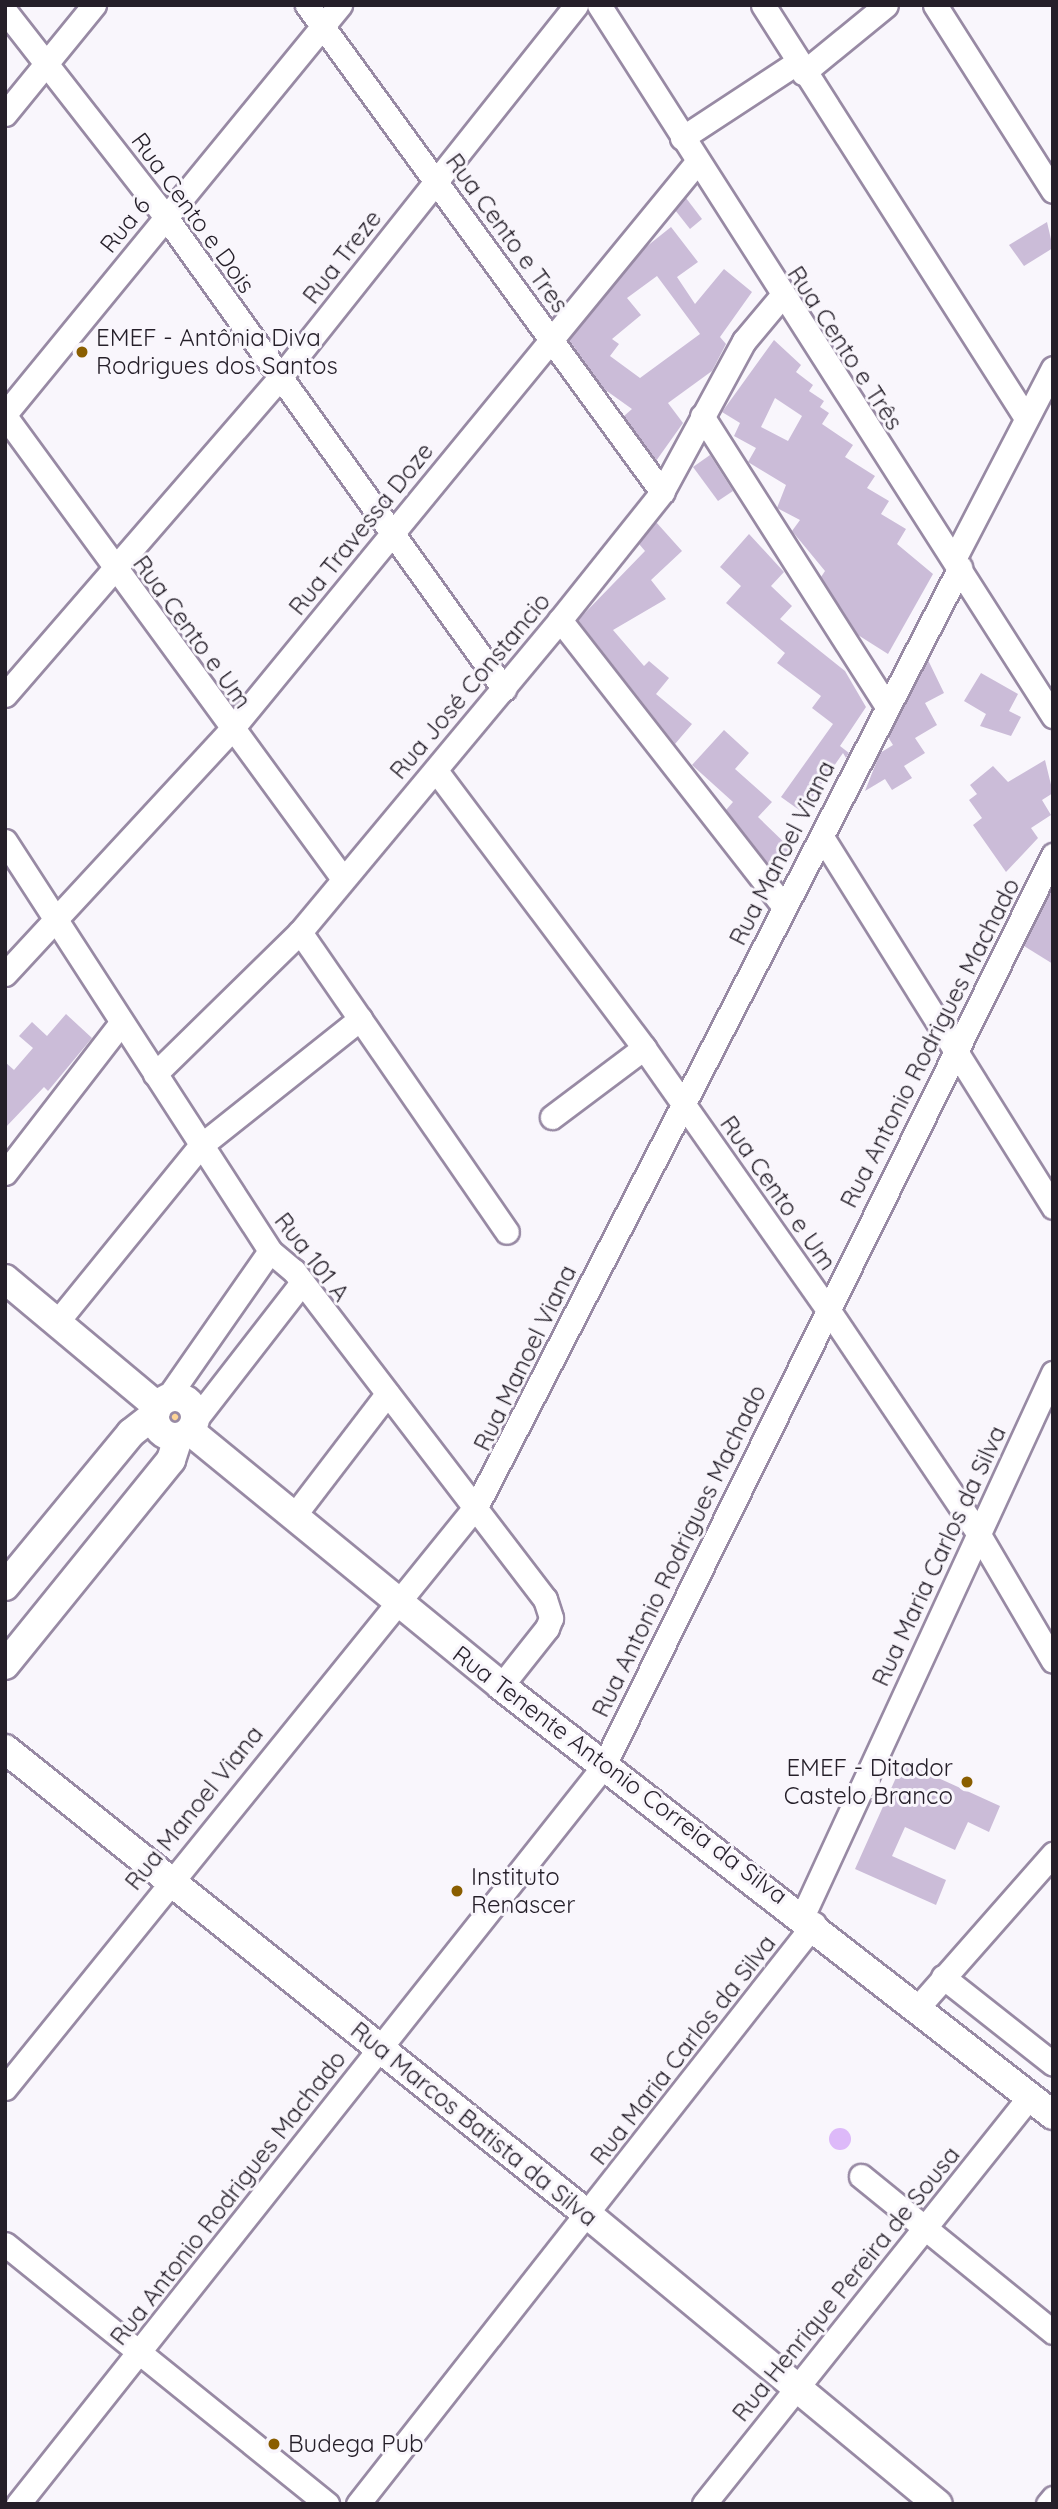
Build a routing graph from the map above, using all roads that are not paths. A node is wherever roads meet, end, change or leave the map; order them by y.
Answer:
1 (94, 5) edge
2 (307, 5) edge
3 (340, 5) edge
4 (576, 5) edge
5 (599, 5) edge
6 (763, 5) edge
7 (886, 5) edge
8 (935, 5) edge
9 (5, 11) edge
10 (323, 26) junction
11 (48, 62) junction
12 (799, 68) junction
13 (5, 114) edge
14 (682, 138) junction
15 (697, 162) junction
16 (436, 181) junction
17 (1053, 191) edge
18 (165, 216) junction
19 (780, 298) junction
20 (551, 338) junction
21 (1053, 368) edge
22 (278, 380) junction
23 (5, 415) edge
24 (702, 416) junction
25 (1026, 418) junction
26 (662, 492) junction
27 (391, 534) junction
28 (957, 563) junction
29 (114, 569) junction
30 (560, 620) junction
31 (504, 689) junction
32 (5, 695) edge
33 (886, 705) junction
34 (1053, 716) edge
35 (230, 730) junction
36 (437, 772) junction
37 (822, 837) junction
38 (5, 841) edge
39 (1053, 855) edge
40 (341, 876) junction
41 (784, 907) junction
42 (52, 917) junction
43 (300, 932) junction
44 (5, 974) edge
45 (360, 1019) junction
46 (120, 1024) junction
47 (644, 1048) junction
48 (956, 1048) junction
49 (155, 1074) junction
50 (684, 1103) junction
51 (552, 1116) dead end
52 (200, 1147) junction
53 (5, 1173) edge
54 (1053, 1207) edge
55 (507, 1232) dead end
56 (270, 1251) junction
57 (5, 1279) edge
58 (300, 1285) junction
59 (827, 1308) junction
60 (57, 1322) junction
61 (1053, 1373) edge
62 (387, 1394) junction
63 (160, 1406) junction
64 (188, 1430) junction
65 (477, 1505) junction
66 (293, 1517) junction
67 (978, 1532) junction
68 (5, 1586) edge
69 (395, 1601) junction
70 (1053, 1661) edge
71 (5, 1664) edge
72 (501, 1686) junction
73 (5, 1749) edge
74 (603, 1767) junction
75 (1053, 1854) edge
76 (171, 1878) junction
77 (808, 1919) junction
78 (943, 1976) junction
79 (919, 2006) junction
80 (378, 2048) junction
81 (1053, 2064) edge
82 (5, 2088) edge
83 (1030, 2096) junction
84 (1053, 2115) edge
85 (861, 2176) dead end
86 (587, 2214) junction
87 (923, 2229) junction
88 (5, 2244) edge
89 (1053, 2332) edge
90 (139, 2355) junction
91 (795, 2388) junction
92 (1053, 2498) edge
93 (18, 2504) edge
94 (327, 2504) edge
95 (358, 2504) edge
96 (704, 2504) edge
97 (938, 2504) edge
98 (1048, 2504) edge

1 - 11 street
2 - 10 street, Rua Cento e Tres
3 - 10 street, Rua 6
4 - 16 street, Rua Treze
5 - 14 street, Rua Cento e Três
6 - 12 street
7 - 12 street
8 - 17 street
9 - 11 street, Rua Cento e Dois
10 - 16 street, Rua Cento e Tres
10 - 18 street, Rua 6
11 - 13 street
11 - 18 street, Rua Cento e Dois
12 - 14 street
12 - 25 street
14 - 15 street, Rua Cento e Três
15 - 19 street, Rua Cento e Três
15 - 20 street, Rua Travessa Doze
16 - 20 street, Rua Cento e Tres
16 - 22 street, Rua Treze
18 - 22 street, Rua Cento e Dois
18 - 23 street, Rua 6
19 - 24 street, Rua José Constancio
19 - 28 street, Rua Cento e Três
20 - 26 street, Rua Cento e Tres
20 - 27 street, Rua Travessa Doze
21 - 25 street, Rua Manoel Viana
22 - 27 street, Rua Cento e Dois
22 - 29 street, Rua Treze
23 - 29 street, Rua Cento e Um
24 - 26 street, Rua José Constancio
24 - 33 street
25 - 28 street, Rua Manoel Viana
26 - 30 street, Rua José Constancio
27 - 31 street, Rua Cento e Dois
27 - 35 street, Rua Travessa Doze
28 - 33 street, Rua Manoel Viana
28 - 34 street, Rua Cento e Três
29 - 32 street, Rua Treze
29 - 35 street, Rua Cento e Um
30 - 31 street, Rua José Constancio
30 - 41 street
31 - 36 street, Rua José Constancio
33 - 37 street, Rua Manoel Viana
35 - 40 street, Rua Cento e Um
35 - 42 street, Rua Travessa Doze
36 - 40 street, Rua José Constancio
36 - 47 street, Rua Cento e Um
37 - 41 street, Rua Manoel Viana
37 - 48 street
38 - 42 street, Rua 101 A
39 - 48 street, Rua Antonio Rodrigues Machado
40 - 43 street, Rua José Constancio
41 - 50 street, Rua Manoel Viana
42 - 44 street, Rua Travessa Doze
42 - 46 street, Rua 101 A
43 - 45 street
43 - 49 street, Rua José Constancio
45 - 52 street
45 - 55 street
46 - 49 street, Rua 101 A
46 - 53 street
47 - 50 street, Rua Cento e Um
47 - 51 street
48 - 54 street
48 - 59 street, Rua Antonio Rodrigues Machado
49 - 52 street, Rua 101 A
50 - 59 street, Rua Cento e Um
50 - 65 street, Rua Manoel Viana
52 - 56 street, Rua 101 A
52 - 60 street
56 - 58 street, Rua 101 A
56 - 63 street
57 - 60 main road
58 - 62 street, Rua 101 A
58 - 64 street
59 - 67 street, Rua Cento e Um
59 - 74 street, Rua Antonio Rodrigues Machado
60 - 63 main road
61 - 67 street, Rua Maria Carlos da Silva
62 - 65 street, Rua 101 A
62 - 66 street
63 - 64 main road, Rua Tenente Antonio Correia da Silva
63 - 68 main road
64 - 66 main road, Rua Tenente Antonio Correia da Silva
64 - 71 main road
65 - 69 street, Rua Manoel Viana
65 - 72 street, Rua 101 A
66 - 69 main road, Rua Tenente Antonio Correia da Silva
67 - 70 street, Rua Cento e Um
67 - 77 street, Rua Maria Carlos da Silva
69 - 72 main road, Rua Tenente Antonio Correia da Silva
69 - 76 street, Rua Manoel Viana
72 - 74 main road, Rua Tenente Antonio Correia da Silva
73 - 76 main road, Rua Marcos Batista da Silva
74 - 77 main road, Rua Tenente Antonio Correia da Silva
74 - 80 street, Rua Antonio Rodrigues Machado
75 - 78 street
76 - 80 main road, Rua Marcos Batista da Silva
76 - 82 street, Rua Manoel Viana
77 - 79 main road, Rua Tenente Antonio Correia da Silva
77 - 86 street, Rua Maria Carlos da Silva
78 - 79 street
78 - 81 street
79 - 83 main road, Rua Tenente Antonio Correia da Silva
80 - 86 main road, Rua Marcos Batista da Silva
80 - 90 street, Rua Antonio Rodrigues Machado
83 - 84 main road, Rua Tenente Antonio Correia da Silva
83 - 87 street, Rua Henrique Pereira de Sousa
85 - 87 street
86 - 91 main road, Rua Marcos Batista da Silva
86 - 95 street, Rua Maria Carlos da Silva
87 - 89 street
87 - 91 street, Rua Henrique Pereira de Sousa
88 - 90 street
90 - 93 street, Rua Antonio Rodrigues Machado
90 - 94 street
91 - 96 street, Rua Henrique Pereira de Sousa
91 - 97 main road, Rua Marcos Batista da Silva
92 - 98 street

